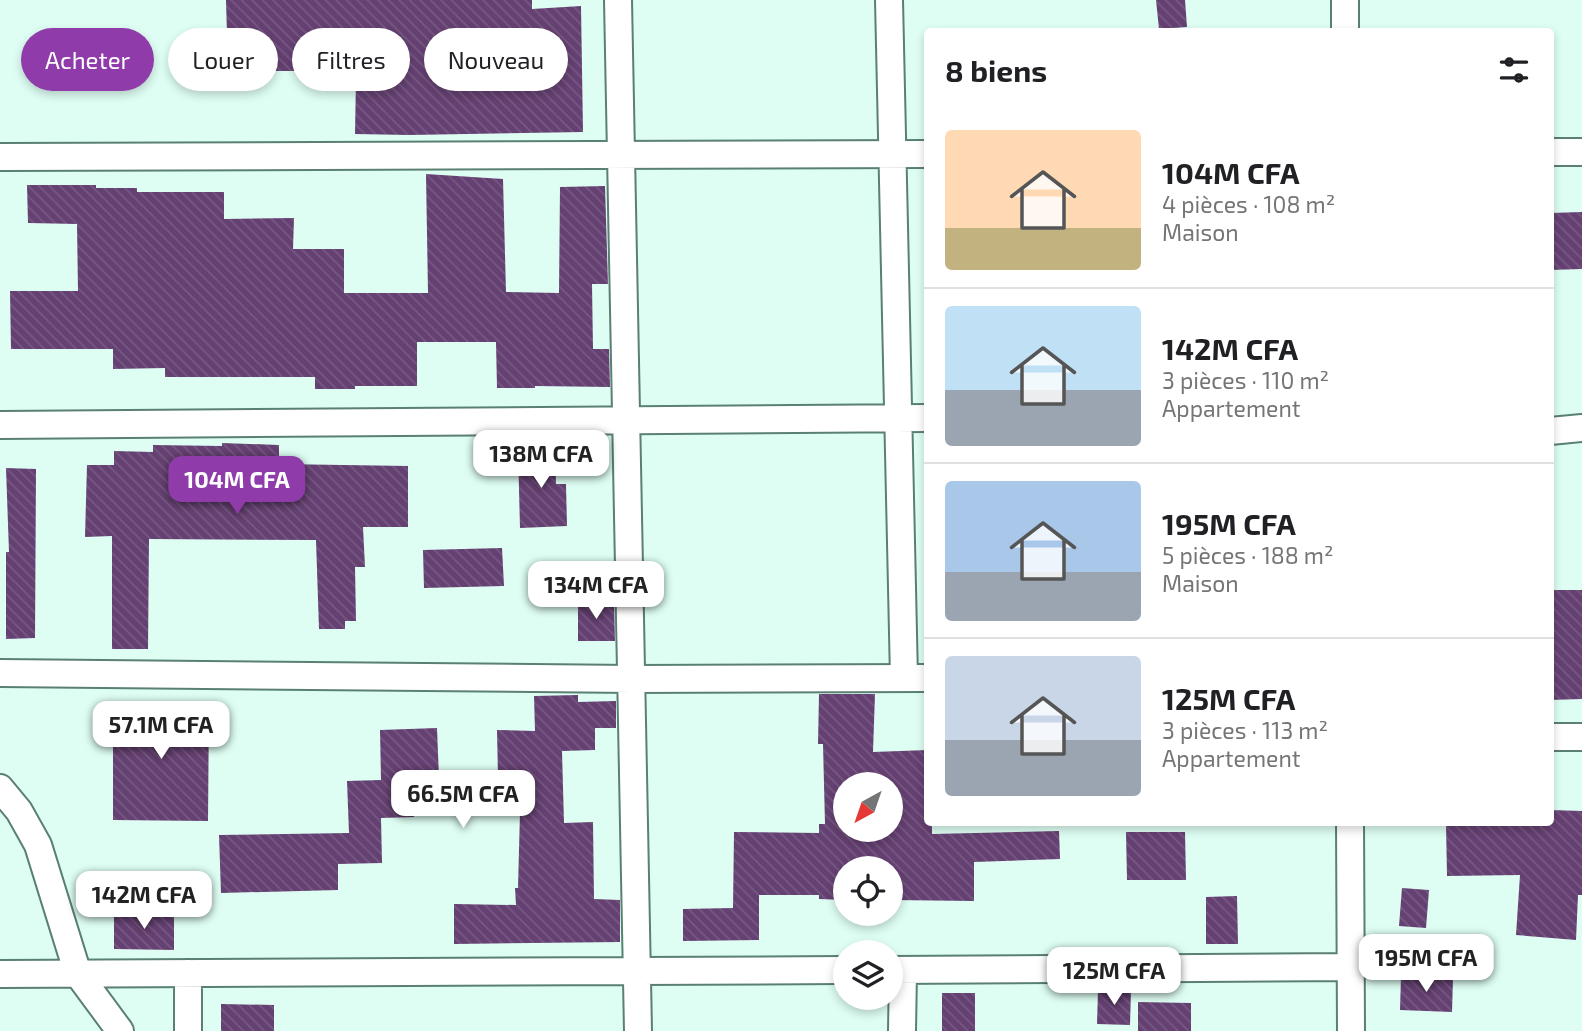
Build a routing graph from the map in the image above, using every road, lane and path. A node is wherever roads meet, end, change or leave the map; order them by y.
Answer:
1 (618, 0) edge
2 (889, 0) edge
3 (1345, 0) edge
4 (1345, 28) edge
5 (1554, 152) edge
6 (1582, 152) edge
7 (892, 154) junction
8 (924, 154) edge
9 (621, 155) junction
10 (0, 157) edge
11 (898, 418) junction
12 (924, 418) edge
13 (627, 420) junction
14 (0, 425) edge
15 (1582, 428) edge
16 (1554, 431) edge
17 (0, 673) edge
18 (916, 678) edge
19 (632, 679) junction
20 (1554, 737) edge
21 (1582, 737) edge
22 (0, 788) edge
23 (1350, 826) edge
24 (1351, 967) junction
25 (833, 970) edge
26 (903, 970) edge
27 (638, 971) junction
28 (188, 973) junction
29 (0, 974) edge
30 (78, 974) junction
31 (900, 1010) edge
32 (120, 1031) edge
33 (188, 1031) edge
34 (638, 1031) edge
35 (902, 1031) edge
36 (1351, 1031) edge

1 - 9 street
2 - 7 street
3 - 4 street
5 - 6 street
7 - 8 street
7 - 9 street
7 - 11 street
9 - 10 street
9 - 13 street
11 - 12 street
11 - 13 street
11 - 18 street
13 - 14 street
13 - 19 street
15 - 16 street
17 - 19 street
18 - 19 street
19 - 27 street
20 - 21 street
22 - 30 street
23 - 24 street
24 - 26 street
24 - 36 street
25 - 27 street
27 - 28 street
27 - 34 street
28 - 30 street
28 - 33 street
29 - 30 street
30 - 32 street
31 - 35 street

